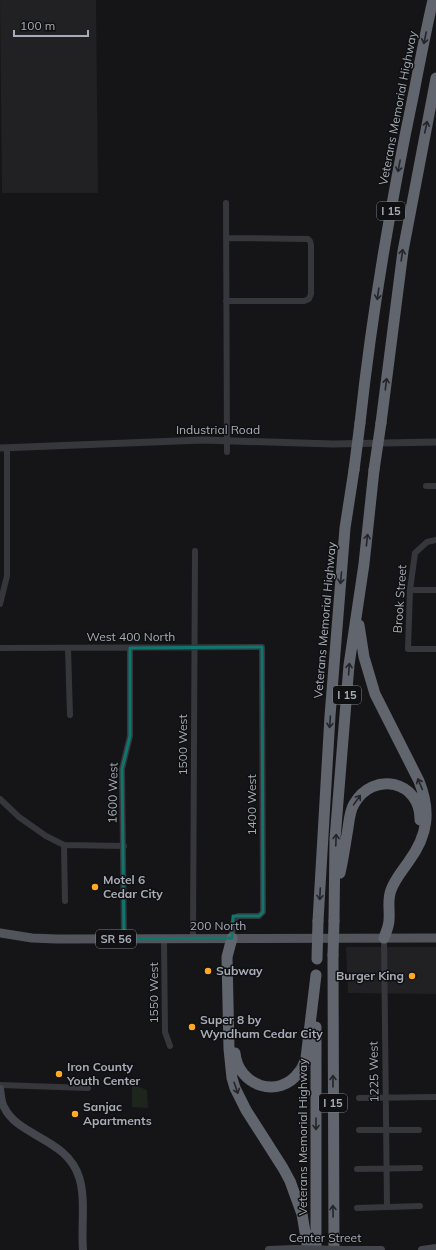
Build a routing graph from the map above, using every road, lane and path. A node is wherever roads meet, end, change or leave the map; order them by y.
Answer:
1 (433, 0) edge
2 (436, 78) edge
3 (226, 203) dead end
4 (226, 238) junction
5 (226, 301) junction
6 (227, 440) junction
7 (436, 442) edge
8 (4, 448) edge
9 (227, 452) dead end
10 (426, 486) dead end
11 (436, 486) edge
12 (436, 540) edge
13 (195, 551) dead end
14 (364, 564) junction
15 (410, 590) junction
16 (436, 590) edge
17 (0, 604) edge
18 (262, 646) joint
19 (0, 648) edge
20 (68, 648) junction
21 (130, 648) junction
22 (194, 648) junction
23 (436, 649) edge
24 (70, 715) dead end
25 (0, 799) edge
26 (64, 845) junction
27 (124, 846) junction
28 (65, 901) dead end
29 (334, 906) junction
30 (0, 934) edge
31 (164, 938) junction
32 (193, 938) junction
33 (232, 938) junction
34 (384, 938) junction
35 (436, 938) edge
36 (124, 939) junction
37 (316, 974) junction
38 (170, 1046) dead end
39 (0, 1085) edge
40 (88, 1088) dead end
41 (0, 1089) edge
42 (436, 1097) edge
43 (359, 1098) dead end
44 (386, 1098) junction
45 (359, 1130) dead end
46 (386, 1130) junction
47 (419, 1130) dead end
48 (420, 1168) dead end
49 (357, 1169) dead end
50 (386, 1169) junction
51 (420, 1206) dead end
52 (387, 1207) junction
53 (357, 1208) dead end
54 (436, 1248) edge
55 (83, 1250) edge
56 (269, 1250) edge
57 (294, 1250) edge
58 (308, 1250) edge
59 (316, 1250) edge
60 (334, 1250) edge
61 (344, 1250) edge
62 (381, 1250) edge
63 (422, 1250) edge

1 -> 37 highway, Veterans Memorial Highway / I 15, bridge
14 -> 2 highway, I 15, bridge
3 - 4 street
4 - 5 street
4 - 5 street
5 - 6 street
6 - 7 street, Industrial Road
6 - 8 street, Industrial Road
6 - 9 street
8 - 17 street
10 - 11 street
12 - 15 street, Brook Street
13 - 22 street, 1500 West
29 -> 14 highway, I 15
34 -> 14 highway
15 - 16 street
15 - 23 street, Brook Street
18 - 22 street, West 400 North
18 - 33 street, 1400 West
19 - 20 street, West 400 North
20 - 21 street, West 400 North
20 - 24 street
21 - 22 street, West 400 North
21 - 27 street, 1600 West
22 - 32 street, 1500 West
25 - 26 street
26 - 27 street
26 - 28 street
27 - 36 street, 1600 West
29 -> 34 highway
60 -> 29 highway, I 15, bridge
30 - 36 main road, 200 North / SR 56
31 - 32 main road, 200 North / SR 56
31 - 36 main road, 200 North / SR 56
31 - 38 street, 1550 West
32 - 33 main road, 200 North / SR 56
33 - 34 main road, 200 North / SR 56
33 - 37 highway
33 -> 58 highway
34 - 35 main road, 200 North / SR 56
34 - 44 street, 1225 West
37 -> 59 highway, Veterans Memorial Highway / I 15
39 - 40 street
41 - 55 main road
42 - 44 street
43 - 44 street
44 - 46 street, 1225 West
45 - 46 street
46 - 47 street
46 - 50 street, 1225 West
48 - 50 street
49 - 50 street
50 - 52 street, 1225 West
51 - 52 street
52 - 53 street
54 - 63 main road
56 - 57 main road, Center Street
57 - 61 main road, Center Street, bridge
61 - 62 main road, Center Street

